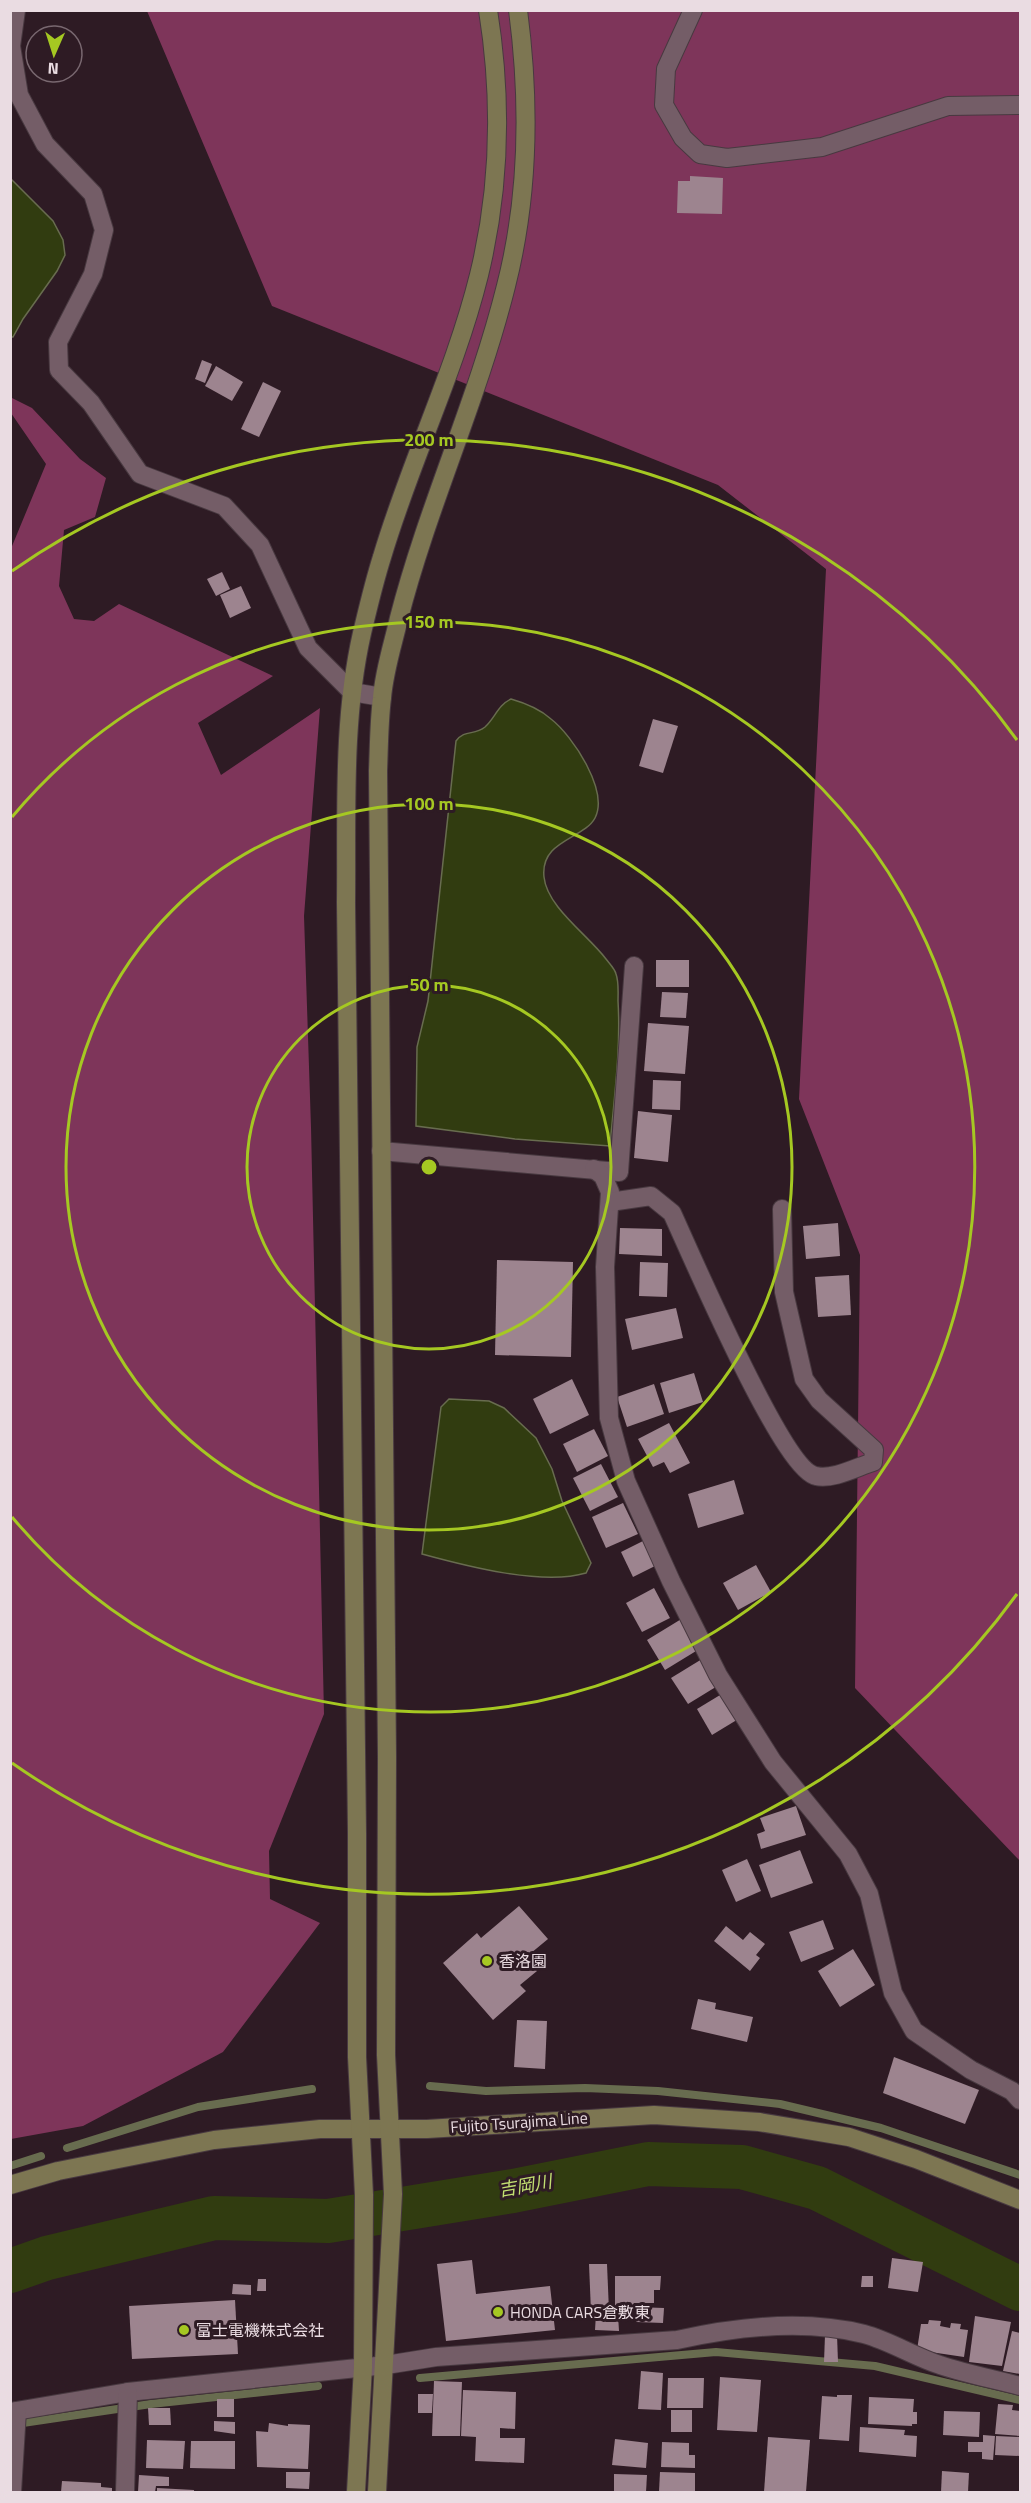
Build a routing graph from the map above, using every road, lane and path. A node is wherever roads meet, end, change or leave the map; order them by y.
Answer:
1 (16, 10) edge
2 (488, 10) edge
3 (518, 10) edge
4 (693, 10) edge
5 (1020, 105) edge
6 (352, 692) junction
7 (382, 697) junction
8 (634, 966) dead end
9 (381, 1151) junction
10 (594, 1169) junction
11 (610, 1202) junction
12 (782, 1209) dead end
13 (1020, 2100) edge
14 (361, 2129) junction
15 (390, 2129) junction
16 (10, 2185) edge
17 (1020, 2200) edge
18 (386, 2365) junction
19 (363, 2367) junction
20 (1020, 2386) edge
21 (128, 2403) junction
22 (15, 2418) edge
23 (12, 2493) edge
24 (125, 2493) edge
25 (356, 2493) edge
26 (377, 2493) edge

1 - 6 street
2 - 6 street
3 - 7 street
4 - 5 street
6 - 7 street
6 - 14 street
7 - 9 street
8 - 10 street
9 - 10 street
9 - 15 street
10 - 11 street
11 - 12 street
11 - 13 street
14 - 15 street, Fujito Tsurajima Line
14 - 16 street, Fujito Tsurajima Line
14 - 19 street
15 - 17 street, Fujito Tsurajima Line
15 - 18 street
18 - 19 street
18 - 20 street
18 - 26 street
19 - 21 street
19 - 25 street
21 - 22 street
21 - 24 street
22 - 23 street

